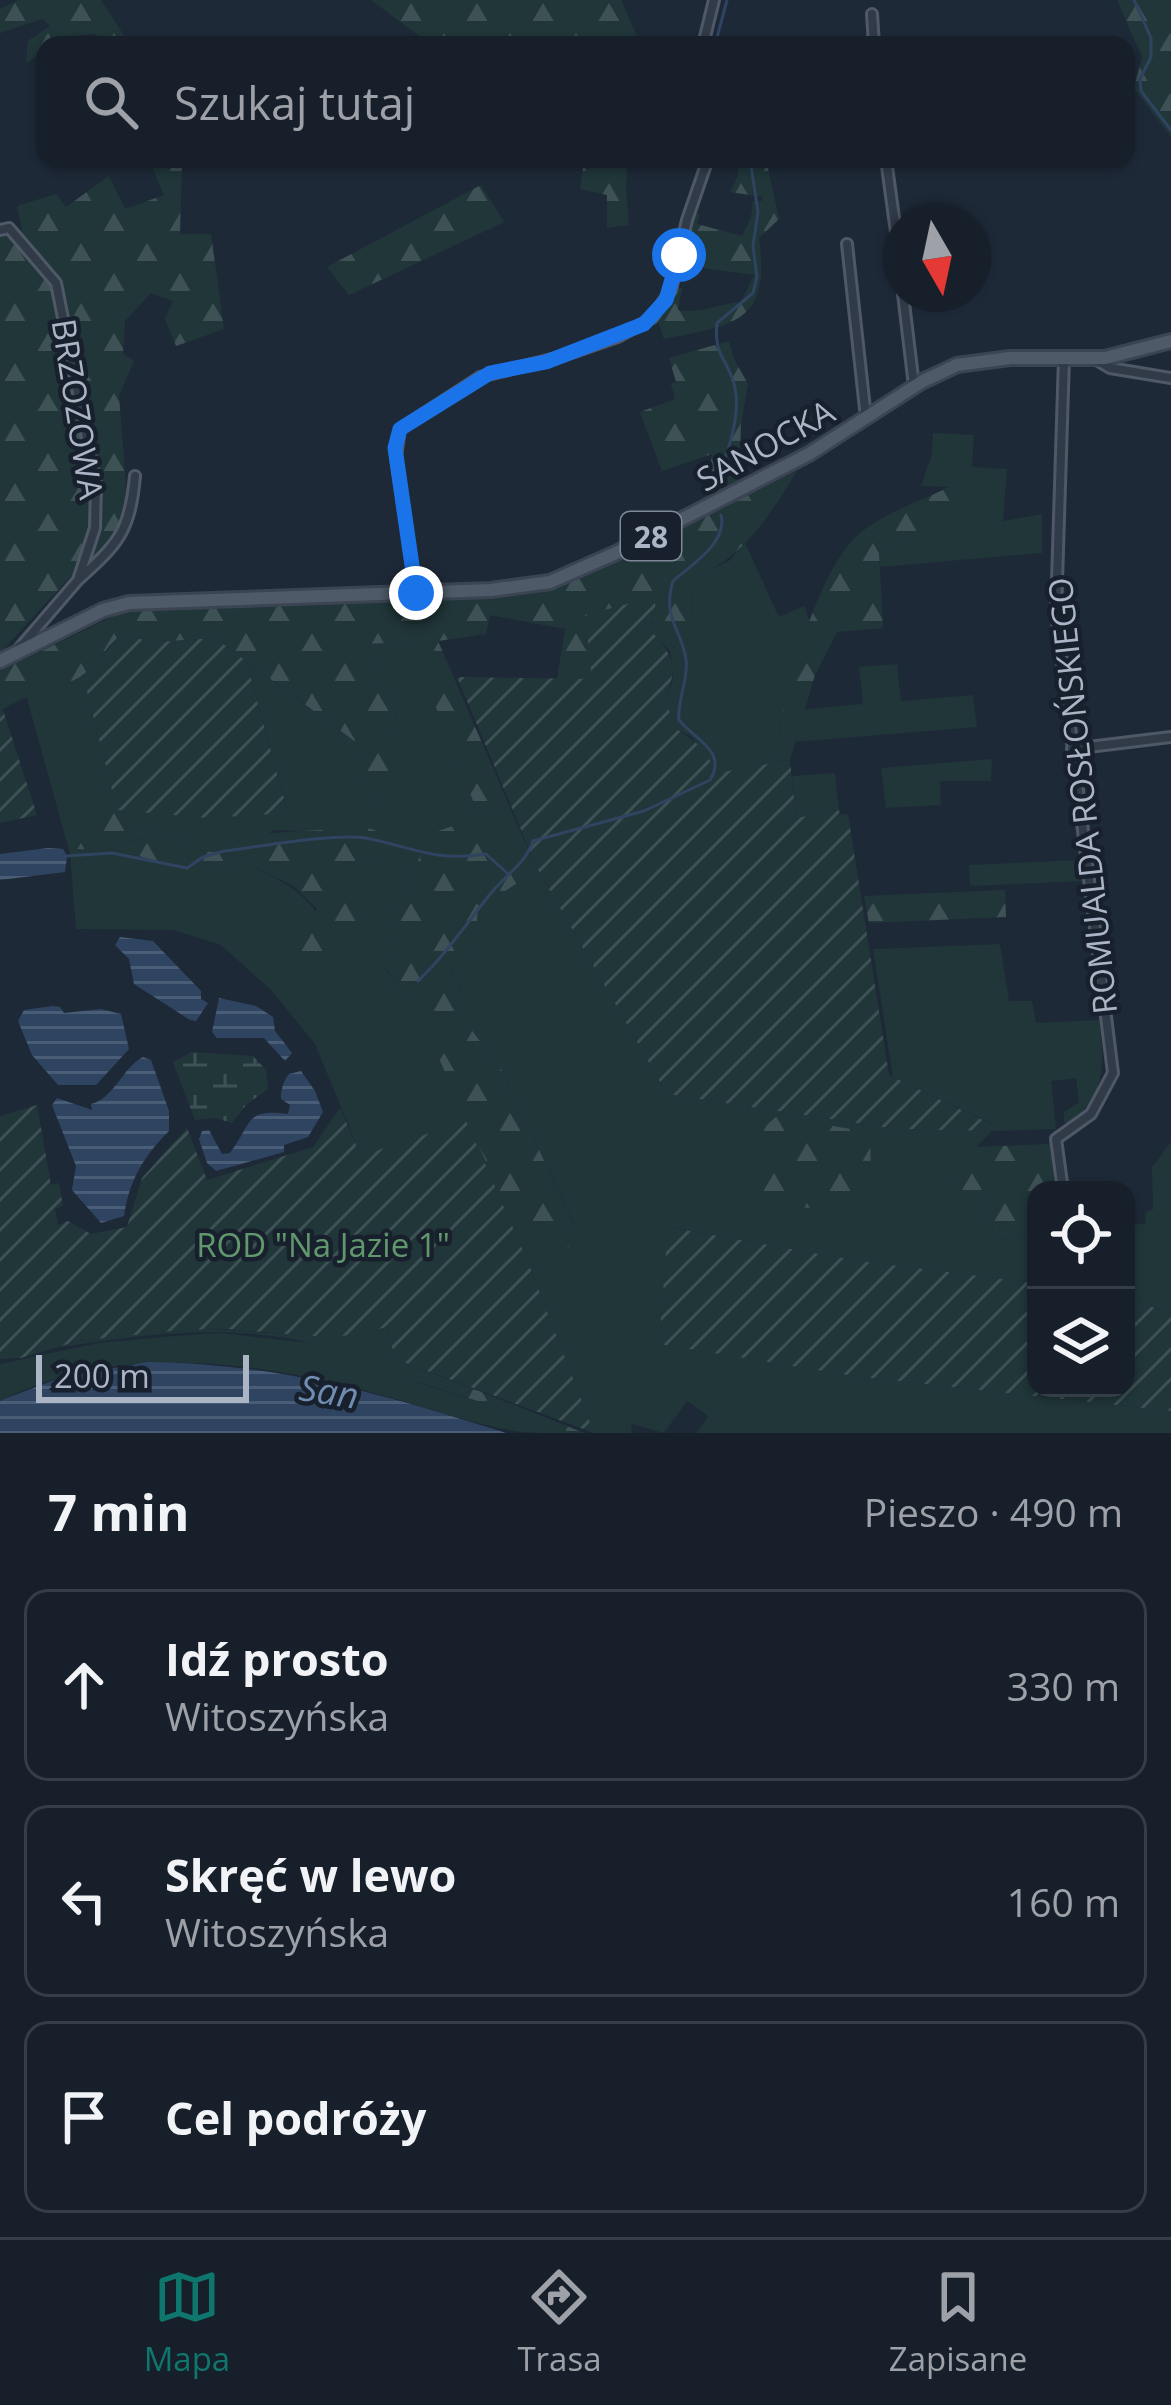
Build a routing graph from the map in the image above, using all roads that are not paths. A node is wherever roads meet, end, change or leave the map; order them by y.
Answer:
1 (714, 0) edge
2 (872, 14) dead end
3 (704, 36) edge
4 (873, 36) edge
5 (706, 168) edge
6 (887, 168) edge
7 (892, 204) edge
8 (5, 229) edge
9 (847, 244) dead end
10 (905, 312) edge
11 (1171, 341) edge
12 (1064, 358) junction
13 (1094, 358) junction
14 (1171, 378) edge
15 (914, 386) junction
16 (866, 418) junction
17 (135, 476) dead end
18 (78, 580) junction
19 (416, 593) junction
20 (15, 653) junction
21 (0, 661) edge
22 (1171, 736) edge
23 (1072, 749) junction
24 (1062, 1181) edge

1 - 3 street
2 - 4 street
5 - 19 street
6 - 7 street
8 - 18 street, BRZOZOWA
9 - 16 street
10 - 15 street
11 - 13 main road, 28
12 - 13 main road, 28
12 - 15 main road, SANOCKA / 28
12 - 23 street, ROMUALDA ROSŁOŃSKIEGO
13 - 14 street
15 - 16 main road, SANOCKA / 28
16 - 19 main road, SANOCKA / 28
17 - 18 street
18 - 20 street, BRZOZOWA
19 - 20 main road, SANOCKA / 28
20 - 21 main road, SANOCKA / 28
22 - 23 street
23 - 24 street, ROMUALDA ROSŁOŃSKIEGO

